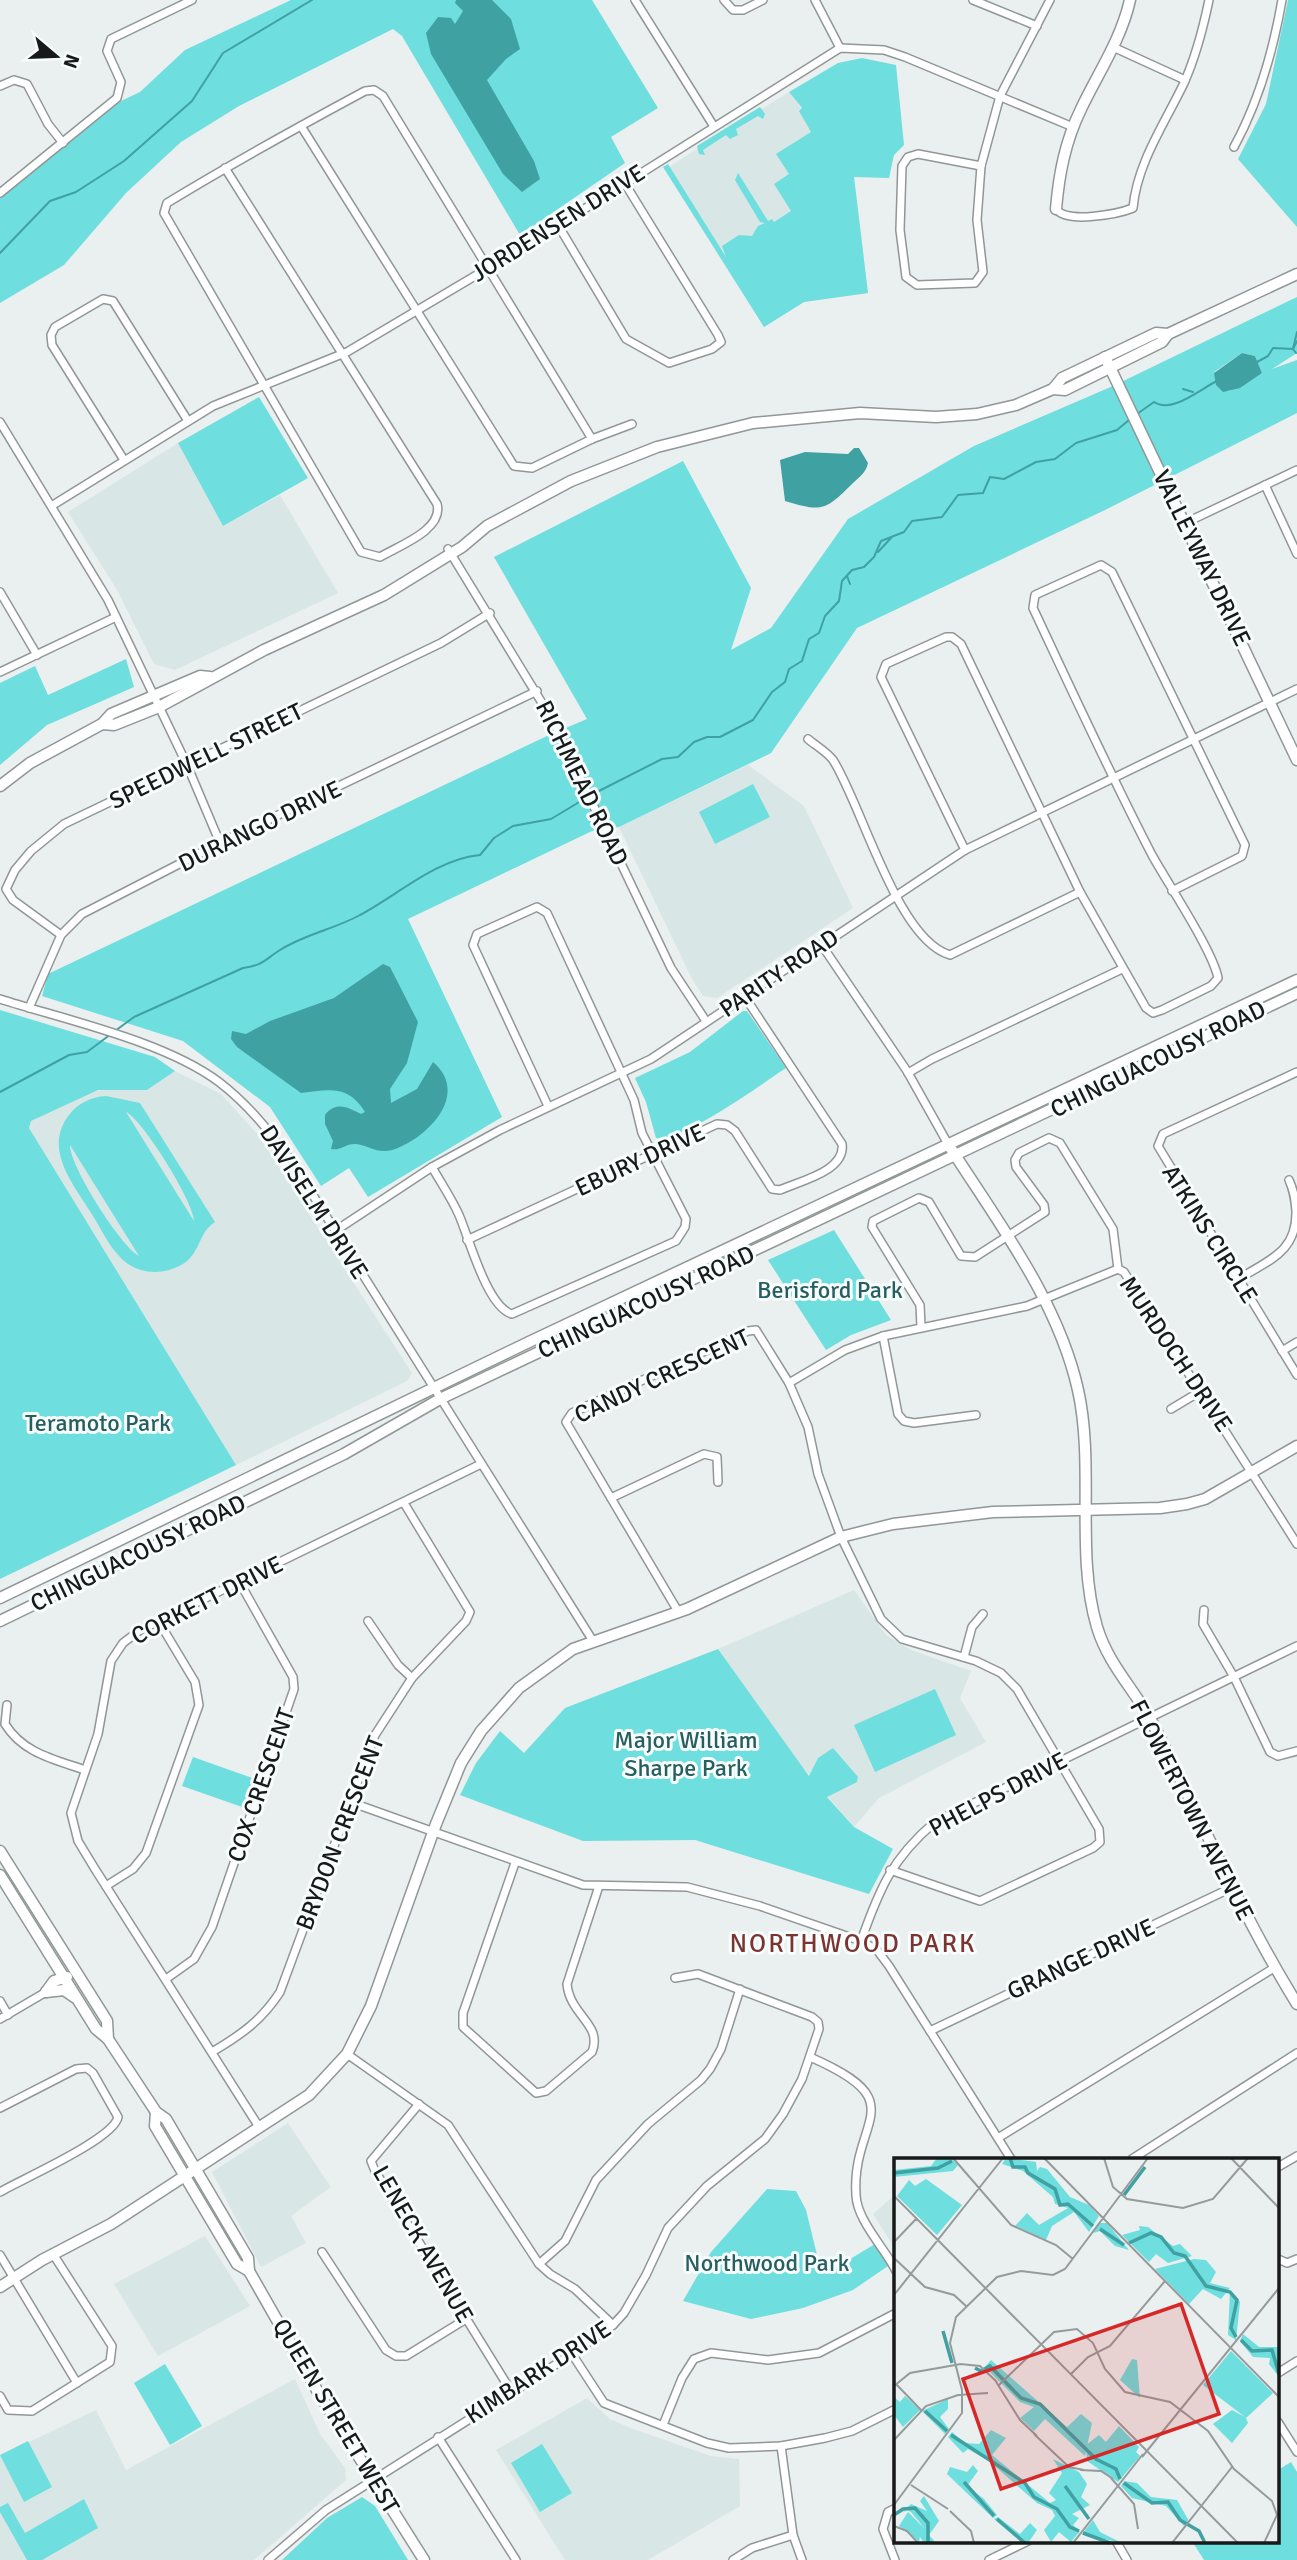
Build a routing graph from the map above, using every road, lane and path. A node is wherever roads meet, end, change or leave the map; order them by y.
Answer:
1 (192, 0) edge
2 (635, 0) edge
3 (724, 0) edge
4 (764, 0) edge
5 (815, 0) edge
6 (973, 0) edge
7 (1050, 0) edge
8 (1130, 0) edge
9 (1209, 0) edge
10 (1282, 0) edge
11 (180, 3) edge
12 (1037, 26) junction
13 (1113, 47) junction
14 (840, 48) junction
15 (1185, 80) junction
16 (0, 86) edge
17 (1000, 96) junction
18 (713, 125) junction
19 (301, 126) junction
20 (1073, 127) junction
21 (63, 143) junction
22 (1234, 148) dead end
23 (981, 166) junction
24 (225, 168) junction
25 (624, 182) junction
26 (0, 193) edge
27 (1056, 209) joint
28 (558, 225) junction
29 (488, 268) junction
30 (1297, 274) edge
31 (418, 310) junction
32 (1168, 334) junction
33 (344, 354) junction
34 (1105, 357) junction
35 (1111, 368) junction
36 (264, 383) junction
37 (1053, 389) junction
38 (188, 421) junction
39 (0, 422) edge
40 (632, 424) dead end
41 (592, 439) junction
42 (124, 460) junction
43 (1297, 470) edge
44 (1265, 485) junction
45 (52, 505) junction
46 (1185, 523) junction
47 (450, 552) junction
48 (1297, 554) edge
49 (0, 592) edge
50 (490, 613) junction
51 (116, 617) junction
52 (37, 655) junction
53 (0, 672) edge
54 (1297, 689) edge
55 (537, 691) junction
56 (1270, 701) junction
57 (157, 702) junction
58 (1191, 739) junction
59 (808, 740) dead end
60 (1297, 760) edge
61 (187, 765) junction
62 (1113, 777) junction
63 (0, 786) edge
64 (1041, 813) junction
65 (220, 843) junction
66 (965, 850) junction
67 (1172, 891) junction
68 (1080, 892) junction
69 (896, 896) junction
70 (61, 935) junction
71 (821, 944) junction
72 (1122, 969) junction
73 (1297, 980) edge
74 (1297, 993) edge
75 (745, 997) junction
76 (0, 999) edge
77 (29, 1008) junction
78 (706, 1021) junction
79 (621, 1072) junction
80 (1297, 1072) edge
81 (908, 1073) junction
82 (548, 1106) junction
83 (948, 1144) junction
84 (654, 1155) junction
85 (956, 1156) junction
86 (432, 1167) junction
87 (1289, 1180) dead end
88 (335, 1231) junction
89 (1008, 1237) junction
90 (467, 1240) junction
91 (1118, 1269) junction
92 (1237, 1280) junction
93 (1043, 1299) junction
94 (921, 1326) junction
95 (883, 1336) junction
96 (1297, 1342) edge
97 (1282, 1350) junction
98 (1297, 1375) edge
99 (789, 1383) junction
100 (435, 1388) junction
101 (1201, 1391) junction
102 (440, 1399) junction
103 (1171, 1409) dead end
104 (976, 1415) dead end
105 (1297, 1446) edge
106 (481, 1464) junction
107 (1254, 1473) junction
108 (718, 1482) dead end
109 (611, 1498) junction
110 (404, 1503) junction
111 (1087, 1509) junction
112 (841, 1537) junction
113 (1297, 1544) edge
114 (240, 1583) junction
115 (0, 1598) edge
116 (1204, 1610) dead end
117 (680, 1612) junction
118 (984, 1614) dead end
119 (0, 1621) edge
120 (368, 1621) dead end
121 (159, 1622) junction
122 (593, 1641) junction
123 (1297, 1646) edge
124 (964, 1657) junction
125 (1234, 1677) junction
126 (412, 1678) junction
127 (7, 1705) dead end
128 (1149, 1718) junction
129 (1297, 1751) edge
130 (1061, 1760) junction
131 (85, 1770) junction
132 (350, 1802) junction
133 (433, 1832) junction
134 (0, 1851) edge
135 (515, 1863) junction
136 (890, 1870) junction
137 (0, 1875) edge
138 (106, 1886) junction
139 (599, 1886) junction
140 (1231, 1888) junction
141 (861, 1941) junction
142 (1274, 1968) junction
143 (63, 1976) junction
144 (675, 1978) dead end
145 (166, 1979) junction
146 (740, 1989) junction
147 (46, 1992) junction
148 (0, 2001) edge
149 (1297, 2004) edge
150 (86, 2013) junction
151 (8, 2015) junction
152 (0, 2019) edge
153 (107, 2021) junction
154 (930, 2031) junction
155 (108, 2039) junction
156 (212, 2052) junction
157 (1297, 2053) edge
158 (347, 2054) junction
159 (810, 2057) junction
160 (419, 2104) junction
161 (0, 2108) edge
162 (156, 2112) junction
163 (259, 2127) junction
164 (999, 2138) junction
165 (1297, 2156) edge
166 (1011, 2158) edge
167 (1134, 2158) edge
168 (1280, 2166) edge
169 (195, 2169) junction
170 (183, 2176) junction
171 (0, 2192) edge
172 (322, 2252) dead end
173 (0, 2255) edge
174 (52, 2255) junction
175 (1297, 2259) edge
176 (1280, 2260) edge
177 (539, 2264) junction
178 (894, 2266) edge
179 (248, 2271) junction
180 (13, 2278) junction
181 (0, 2287) edge
182 (894, 2314) edge
183 (466, 2319) junction
184 (612, 2325) junction
185 (572, 2354) junction
186 (1297, 2361) edge
187 (1280, 2372) edge
188 (77, 2383) junction
189 (511, 2391) junction
190 (0, 2396) edge
191 (894, 2410) edge
192 (663, 2425) junction
193 (1280, 2425) edge
194 (439, 2437) junction
195 (780, 2446) junction
196 (1297, 2452) edge
197 (373, 2479) junction
198 (894, 2509) edge
199 (793, 2535) junction
200 (1026, 2542) edge
201 (1117, 2542) edge
202 (268, 2560) edge
203 (424, 2560) edge
204 (516, 2560) edge
205 (733, 2560) edge
206 (802, 2560) edge
207 (895, 2560) edge
208 (989, 2560) edge
209 (1127, 2560) edge

1 - 11 street
2 - 18 street
3 - 4 street
5 - 14 street
6 - 12 street
7 - 12 street
8 - 13 main road
9 - 15 street
10 - 22 street
11 - 21 street
12 - 17 street
13 - 15 street
13 - 20 main road
14 - 17 street
14 - 18 street, JORDENSEN DRIVE
15 - 27 street
16 - 21 street
17 - 20 street
17 - 23 street
18 - 25 street, JORDENSEN DRIVE
19 - 24 street
19 - 29 street
19 - 31 street
20 - 27 main road
21 - 26 street
23 - 23 street
24 - 33 street
24 - 36 street
25 - 28 street, JORDENSEN DRIVE
25 - 28 street
28 - 29 street, JORDENSEN DRIVE
29 - 31 street, JORDENSEN DRIVE
29 - 41 street
30 - 32 main road
31 - 33 street, JORDENSEN DRIVE
31 - 41 street
32 - 34 main road
32 - 35 main road
33 - 36 street, JORDENSEN DRIVE
33 - 36 street
34 - 35 main road, VALLEYWAY DRIVE
34 - 37 main road
35 - 37 main road
35 - 46 main road, VALLEYWAY DRIVE
36 - 38 street, JORDENSEN DRIVE
37 - 47 main road
38 - 42 street, JORDENSEN DRIVE
38 - 42 street
39 - 45 street
40 - 41 street
42 - 45 street, JORDENSEN DRIVE
43 - 44 street
44 - 46 street
44 - 48 street
45 - 51 street
46 - 56 main road, VALLEYWAY DRIVE
47 - 50 street, RICHMEAD ROAD
47 - 57 main road
49 - 52 street
50 - 55 street, RICHMEAD ROAD
50 - 61 street, SPEEDWELL STREET
51 - 52 street
51 - 57 street
52 - 53 street
54 - 56 street, PARITY ROAD
55 - 65 street, DURANGO DRIVE
55 - 78 street, RICHMEAD ROAD
56 - 58 street, PARITY ROAD
56 - 60 main road, VALLEYWAY DRIVE
57 - 61 street
57 - 63 main road
58 - 62 street, PARITY ROAD
58 - 62 street
58 - 67 street
59 - 69 street
61 - 65 street
61 - 70 street, SPEEDWELL STREET
62 - 64 street, PARITY ROAD
62 - 67 street
64 - 66 street, PARITY ROAD
64 - 66 street
64 - 68 street
65 - 70 street, DURANGO DRIVE
66 - 69 street, PARITY ROAD
67 - 72 street
68 - 69 street
68 - 72 street
69 - 71 street, PARITY ROAD
70 - 77 street, DURANGO DRIVE
71 - 75 street, PARITY ROAD
71 - 81 street
72 - 81 street
73 - 83 main road, CHINGUACOUSY ROAD
74 - 85 main road, CHINGUACOUSY ROAD
75 - 78 street, PARITY ROAD
75 - 84 street, EBURY DRIVE
76 - 77 street, DAVISELM DRIVE
77 - 88 street, DAVISELM DRIVE
78 - 79 street, PARITY ROAD
79 - 82 street, PARITY ROAD
79 - 82 street
79 - 84 street
80 - 92 street, ATKINS CIRCLE
81 - 83 street
82 - 86 street, PARITY ROAD
83 - 85 main road, FLOWERTOWN AVENUE
83 - 100 main road, CHINGUACOUSY ROAD
84 - 90 street, EBURY DRIVE
84 - 90 street
85 - 89 main road, FLOWERTOWN AVENUE
85 - 102 main road, CHINGUACOUSY ROAD
86 - 88 street, PARITY ROAD
86 - 90 street
87 - 92 street
88 - 100 street, DAVISELM DRIVE
89 - 91 street
89 - 93 main road, FLOWERTOWN AVENUE
89 - 94 street
91 - 93 street, MURDOCH DRIVE
91 - 101 street, MURDOCH DRIVE
92 - 97 street, ATKINS CIRCLE
93 - 94 street, MURDOCH DRIVE
93 - 111 main road, FLOWERTOWN AVENUE
94 - 95 street, MURDOCH DRIVE
95 - 99 street, MURDOCH DRIVE
95 - 104 street
96 - 97 street
97 - 98 street, ATKINS CIRCLE
99 - 109 street, CANDY CRESCENT
99 - 112 street, CANDY CRESCENT
100 - 102 street, DAVISELM DRIVE
100 - 115 main road, CHINGUACOUSY ROAD
101 - 103 street
101 - 107 street, MURDOCH DRIVE
102 - 106 street, DAVISELM DRIVE
102 - 119 main road, CHINGUACOUSY ROAD
105 - 107 main road
106 - 110 street, CORKETT DRIVE
106 - 122 street, DAVISELM DRIVE
107 - 111 main road
107 - 113 street, MURDOCH DRIVE
108 - 109 street
109 - 117 street, CANDY CRESCENT
110 - 114 street, CORKETT DRIVE
110 - 126 street, BRYDON CRESCENT
111 - 112 main road
111 - 128 main road, FLOWERTOWN AVENUE
112 - 117 main road
112 - 124 street, CANDY CRESCENT
114 - 121 street, CORKETT DRIVE
114 - 145 street, COX CRESCENT
116 - 125 street
117 - 122 main road
118 - 124 street
120 - 126 street
121 - 131 street, CORKETT DRIVE
121 - 138 street
122 - 133 main road
123 - 125 street, PHELPS DRIVE
124 - 130 street, CANDY CRESCENT
125 - 128 street, PHELPS DRIVE
125 - 129 street
126 - 132 street, BRYDON CRESCENT
127 - 131 street
128 - 130 street, PHELPS DRIVE
128 - 140 main road, FLOWERTOWN AVENUE
130 - 136 street, PHELPS DRIVE
130 - 136 street, CANDY CRESCENT
131 - 138 street, CORKETT DRIVE
132 - 133 street
132 - 156 street, BRYDON CRESCENT
133 - 135 street
133 - 158 main road
134 - 153 main road
135 - 139 street
135 - 139 street
136 - 141 street, PHELPS DRIVE
137 - 143 main road, QUEEN STREET WEST
138 - 145 street, CORKETT DRIVE
139 - 141 street
140 - 142 main road, FLOWERTOWN AVENUE
140 - 154 street, GRANGE DRIVE
141 - 154 street
142 - 149 main road, FLOWERTOWN AVENUE
142 - 164 street
143 - 147 main road
143 - 150 main road, QUEEN STREET WEST
143 - 153 main road
144 - 146 street, KIMBARK DRIVE
145 - 156 street, CORKETT DRIVE
146 - 159 street, KIMBARK DRIVE
146 - 177 street
147 - 150 main road
147 - 151 street
148 - 151 street
150 - 155 main road, QUEEN STREET WEST
151 - 152 street
153 - 155 main road
154 - 164 street
155 - 162 main road, QUEEN STREET WEST
156 - 163 street, CORKETT DRIVE
157 - 167 street
158 - 160 street
158 - 163 main road
159 - 178 street
159 - 184 street, KIMBARK DRIVE
160 - 177 street
160 - 183 street, LENECK AVENUE
161 - 171 street
162 - 169 main road, QUEEN STREET WEST
162 - 170 main road, QUEEN STREET WEST
163 - 169 main road
164 - 166 street
165 - 168 street
169 - 170 main road
169 - 179 main road, QUEEN STREET WEST
170 - 174 main road
170 - 179 main road, QUEEN STREET WEST
172 - 183 street
173 - 180 street
174 - 180 main road
174 - 188 street
175 - 176 street
177 - 184 street
179 - 197 main road, QUEEN STREET WEST
180 - 181 main road
180 - 188 street
182 - 192 street
183 - 189 street, LENECK AVENUE
184 - 185 street, KIMBARK DRIVE
185 - 189 street, KIMBARK DRIVE
185 - 192 street
186 - 187 street
188 - 190 street
189 - 194 street, KIMBARK DRIVE
191 - 195 street
192 - 195 street
193 - 196 street
194 - 197 street, KIMBARK DRIVE
194 - 204 street
195 - 199 street
197 - 202 street, KIMBARK DRIVE
197 - 203 main road, QUEEN STREET WEST
198 - 207 street
199 - 205 street
199 - 206 street
200 - 208 street
201 - 209 street

